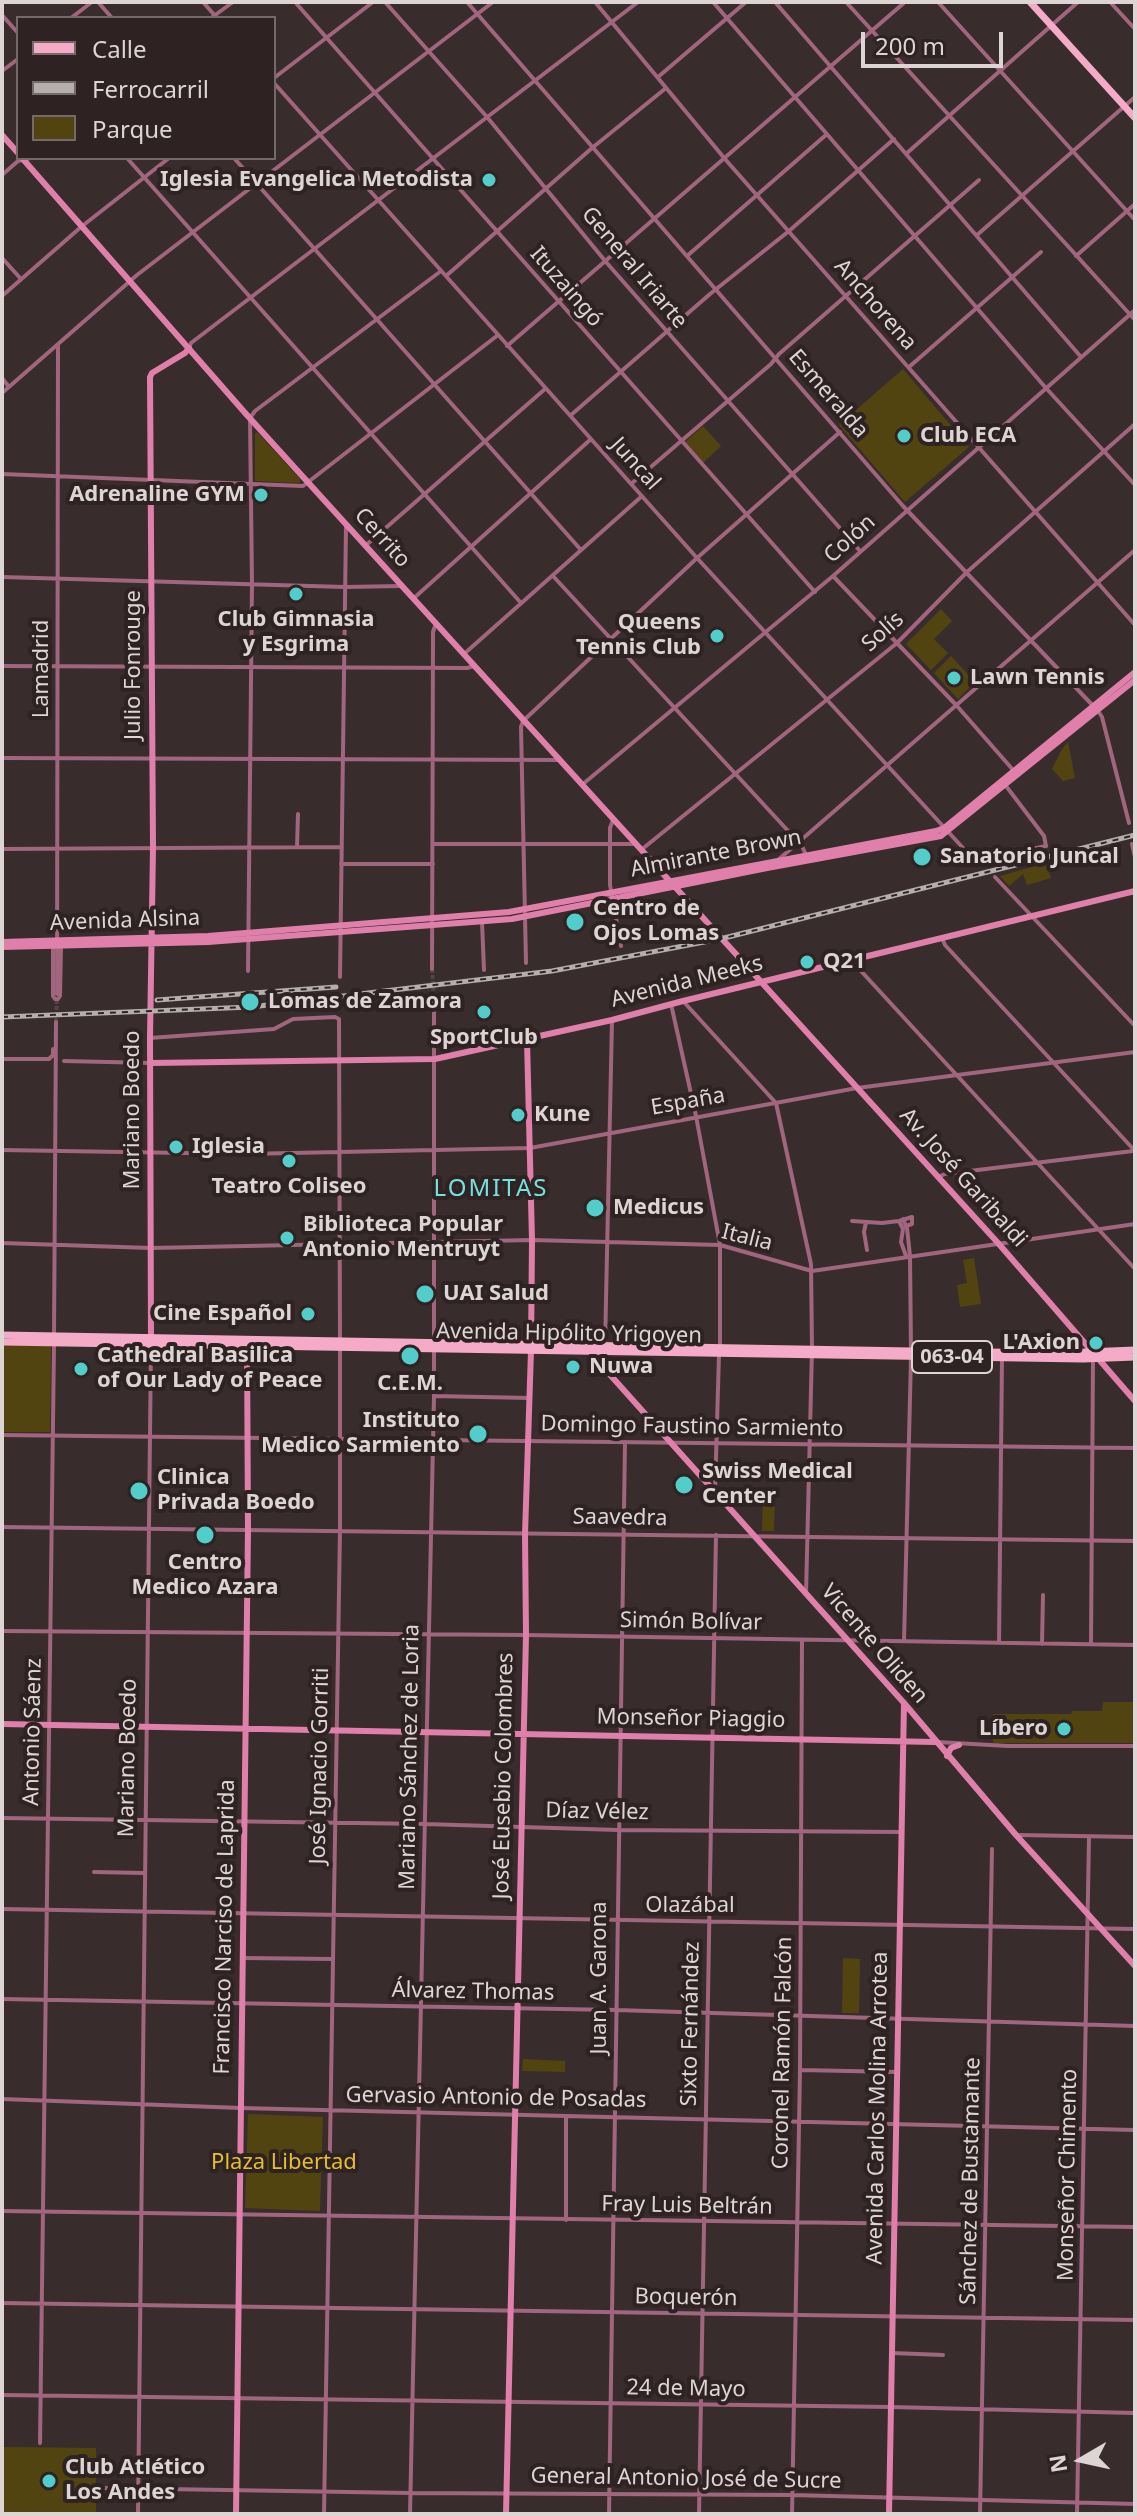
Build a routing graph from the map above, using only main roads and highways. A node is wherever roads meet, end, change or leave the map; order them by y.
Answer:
1 (1030, 2) edge
2 (1135, 118) edge
3 (2, 1335) edge
4 (54, 1340) junction
5 (2, 1342) edge
6 (1135, 1350) edge
7 (911, 1354) junction
8 (1094, 1357) junction
9 (1135, 1357) edge

1 - 2 main road
3 - 4 main road, Avenida Hipólito Yrigoyen / 063-04
4 - 5 main road, Avenida Hipólito Yrigoyen / 063-04
4 - 7 main road, Avenida Hipólito Yrigoyen / 063-04
6 - 8 main road, Avenida Hipólito Yrigoyen / 063-04
7 - 8 main road, Avenida Hipólito Yrigoyen / 063-04
7 - 8 main road, Avenida Hipólito Yrigoyen / 063-04
8 - 9 main road, Avenida Hipólito Yrigoyen / 063-04

